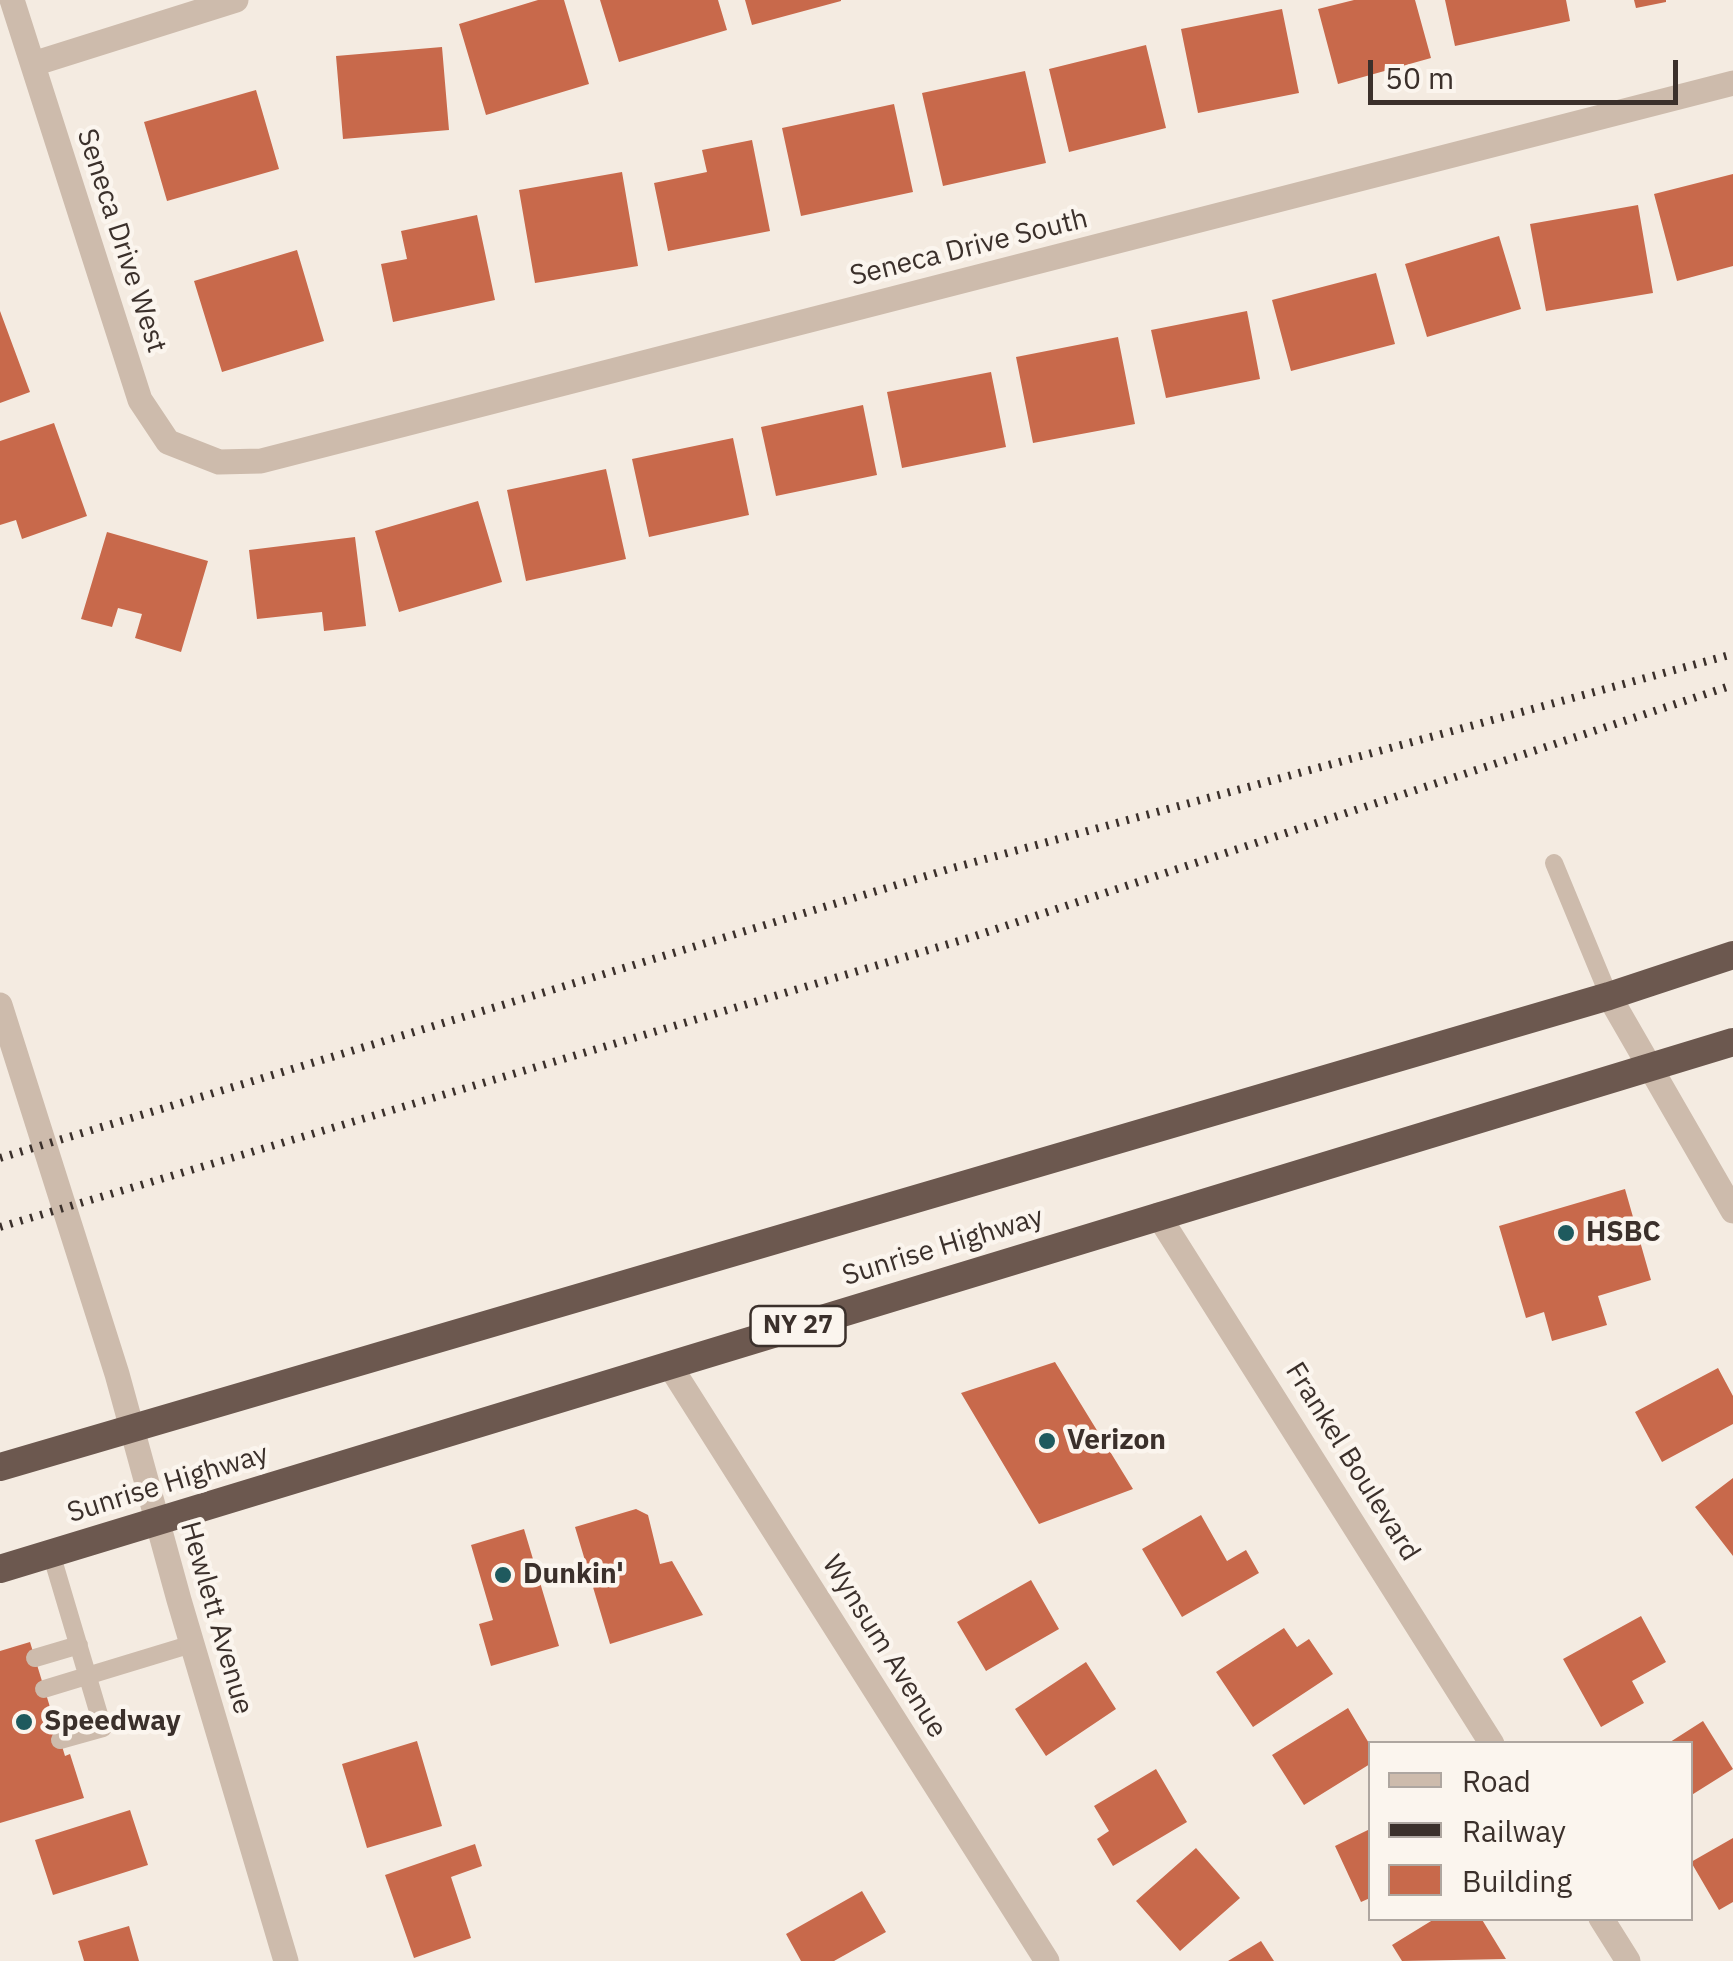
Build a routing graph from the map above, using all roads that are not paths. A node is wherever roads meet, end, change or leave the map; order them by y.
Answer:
1 (12, 0) edge
2 (236, 0) edge
3 (33, 64) junction
4 (1733, 83) edge
5 (219, 462) joint
6 (1554, 862) dead end
7 (1733, 955) edge
8 (1609, 996) junction
9 (0, 1004) edge
10 (1733, 1042) edge
11 (1648, 1068) junction
12 (1733, 1211) edge
13 (1158, 1214) junction
14 (670, 1366) junction
15 (132, 1426) junction
16 (0, 1467) edge
17 (157, 1520) junction
18 (51, 1554) junction
19 (0, 1569) edge
20 (192, 1644) junction
21 (79, 1645) junction
22 (35, 1658) dead end
23 (88, 1676) junction
24 (44, 1689) dead end
25 (60, 1740) dead end
26 (1490, 1741) edge
27 (1604, 1921) edge
28 (286, 1961) edge
29 (1047, 1961) edge
30 (1628, 1961) edge

1 - 3 street, Seneca Drive West
2 - 3 street
3 - 5 street, Seneca Drive West
4 - 5 street, Seneca Drive South
6 - 8 lane
7 - 8 highway, Sunrise Highway
8 - 11 street
8 - 15 highway, Sunrise Highway
9 - 15 street, Hewlett Avenue
10 - 11 highway, Sunrise Highway / NY 27
11 - 12 street
11 - 13 highway, Sunrise Highway / NY 27
13 - 14 highway, Sunrise Highway / NY 27
13 - 26 street, Frankel Boulevard
14 - 17 highway, Sunrise Highway / NY 27
14 - 29 street, Wynsum Avenue
15 - 16 highway, Sunrise Highway
15 - 17 street, Hewlett Avenue
17 - 18 highway, Sunrise Highway / NY 27
17 - 20 street, Hewlett Avenue
18 - 19 highway, Sunrise Highway / NY 27
18 - 21 lane
20 - 23 lane
20 - 28 street, Hewlett Avenue
21 - 22 lane
21 - 23 lane
23 - 24 lane
23 - 25 lane
27 - 30 street

